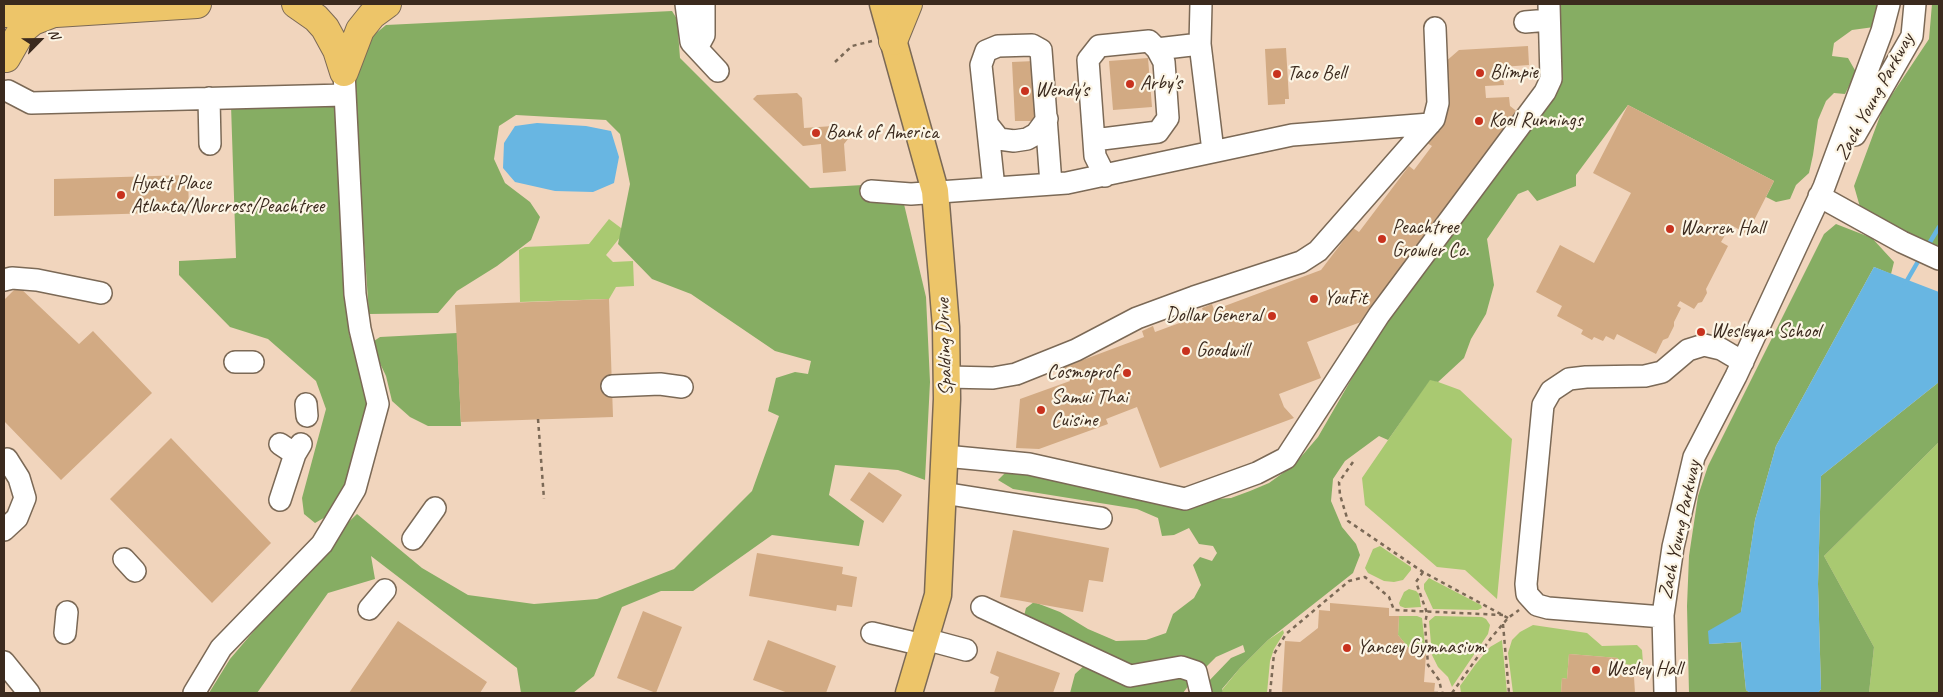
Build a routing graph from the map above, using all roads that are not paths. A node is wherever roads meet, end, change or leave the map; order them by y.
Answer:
1 (197, 4) edge
2 (296, 4) edge
3 (387, 4) edge
4 (686, 4) edge
5 (704, 4) edge
6 (883, 4) edge
7 (908, 4) edge
8 (1201, 4) edge
9 (1889, 4) edge
10 (1915, 4) edge
11 (1549, 12) edge
12 (4, 13) edge
13 (56, 13) junction
14 (1525, 22) dead end
15 (1435, 28) dead end
16 (883, 41) junction
17 (1200, 44) junction
18 (697, 48) junction
19 (1157, 49) junction
20 (5, 55) edge
21 (718, 71) dead end
22 (344, 83) junction
23 (6, 92) edge
24 (209, 98) junction
25 (1047, 119) junction
26 (1430, 124) junction
27 (988, 125) junction
28 (1094, 140) junction
29 (210, 144) dead end
30 (1213, 151) junction
31 (1105, 176) junction
32 (1051, 184) junction
33 (994, 188) junction
34 (870, 191) dead end
35 (935, 191) junction
36 (1822, 191) junction
37 (1939, 258) edge
38 (4, 280) edge
39 (101, 293) dead end
40 (1743, 362) junction
41 (947, 377) junction
42 (612, 386) dead end
43 (682, 387) dead end
44 (292, 448) dead end
45 (945, 456) junction
46 (7, 459) dead end
47 (943, 494) junction
48 (280, 500) dead end
49 (435, 508) dead end
50 (1101, 518) dead end
51 (4, 530) edge
52 (413, 539) dead end
53 (385, 590) dead end
54 (982, 607) dead end
55 (369, 609) dead end
56 (67, 612) dead end
57 (1663, 618) junction
58 (65, 633) dead end
59 (872, 633) dead end
60 (924, 642) junction
61 (966, 650) dead end
62 (4, 662) edge
63 (29, 693) edge
64 (194, 693) edge
65 (909, 693) edge
66 (1200, 693) edge
67 (1665, 693) edge

1 - 13 highway
2 - 22 highway
3 - 22 highway
4 - 18 street
5 - 18 street
6 - 16 main road, Spalding Drive
7 - 16 highway
8 - 17 street
9 - 36 street, Zach Young Parkway
10 - 36 street, Zach Young Parkway
11 - 14 street
11 - 45 street
12 - 13 highway
13 - 20 highway
15 - 26 street
16 - 35 main road, Spalding Drive
17 - 19 street
17 - 30 street
18 - 21 street
19 - 28 street
19 - 28 street
20 - 23 street
22 - 24 street
22 - 64 street
23 - 24 street
24 - 29 street
25 - 27 street
25 - 27 street
25 - 32 street
26 - 30 street
26 - 41 street
27 - 33 street
28 - 31 street
30 - 31 street
31 - 32 street
32 - 33 street
33 - 35 street
34 - 35 street
35 - 41 main road, Spalding Drive
36 - 37 street
36 - 40 street, Zach Young Parkway
38 - 39 street
40 - 57 street, Zach Young Parkway
40 - 57 street
41 - 45 main road, Spalding Drive
42 - 43 street
44 - 48 street
45 - 47 main road, Spalding Drive
46 - 51 street
47 - 50 street
47 - 60 main road, Spalding Drive
49 - 52 street
53 - 55 street
54 - 66 street
56 - 58 street
57 - 67 street, Zach Young Parkway
59 - 60 street
60 - 61 street
60 - 65 main road, Spalding Drive
62 - 63 street

